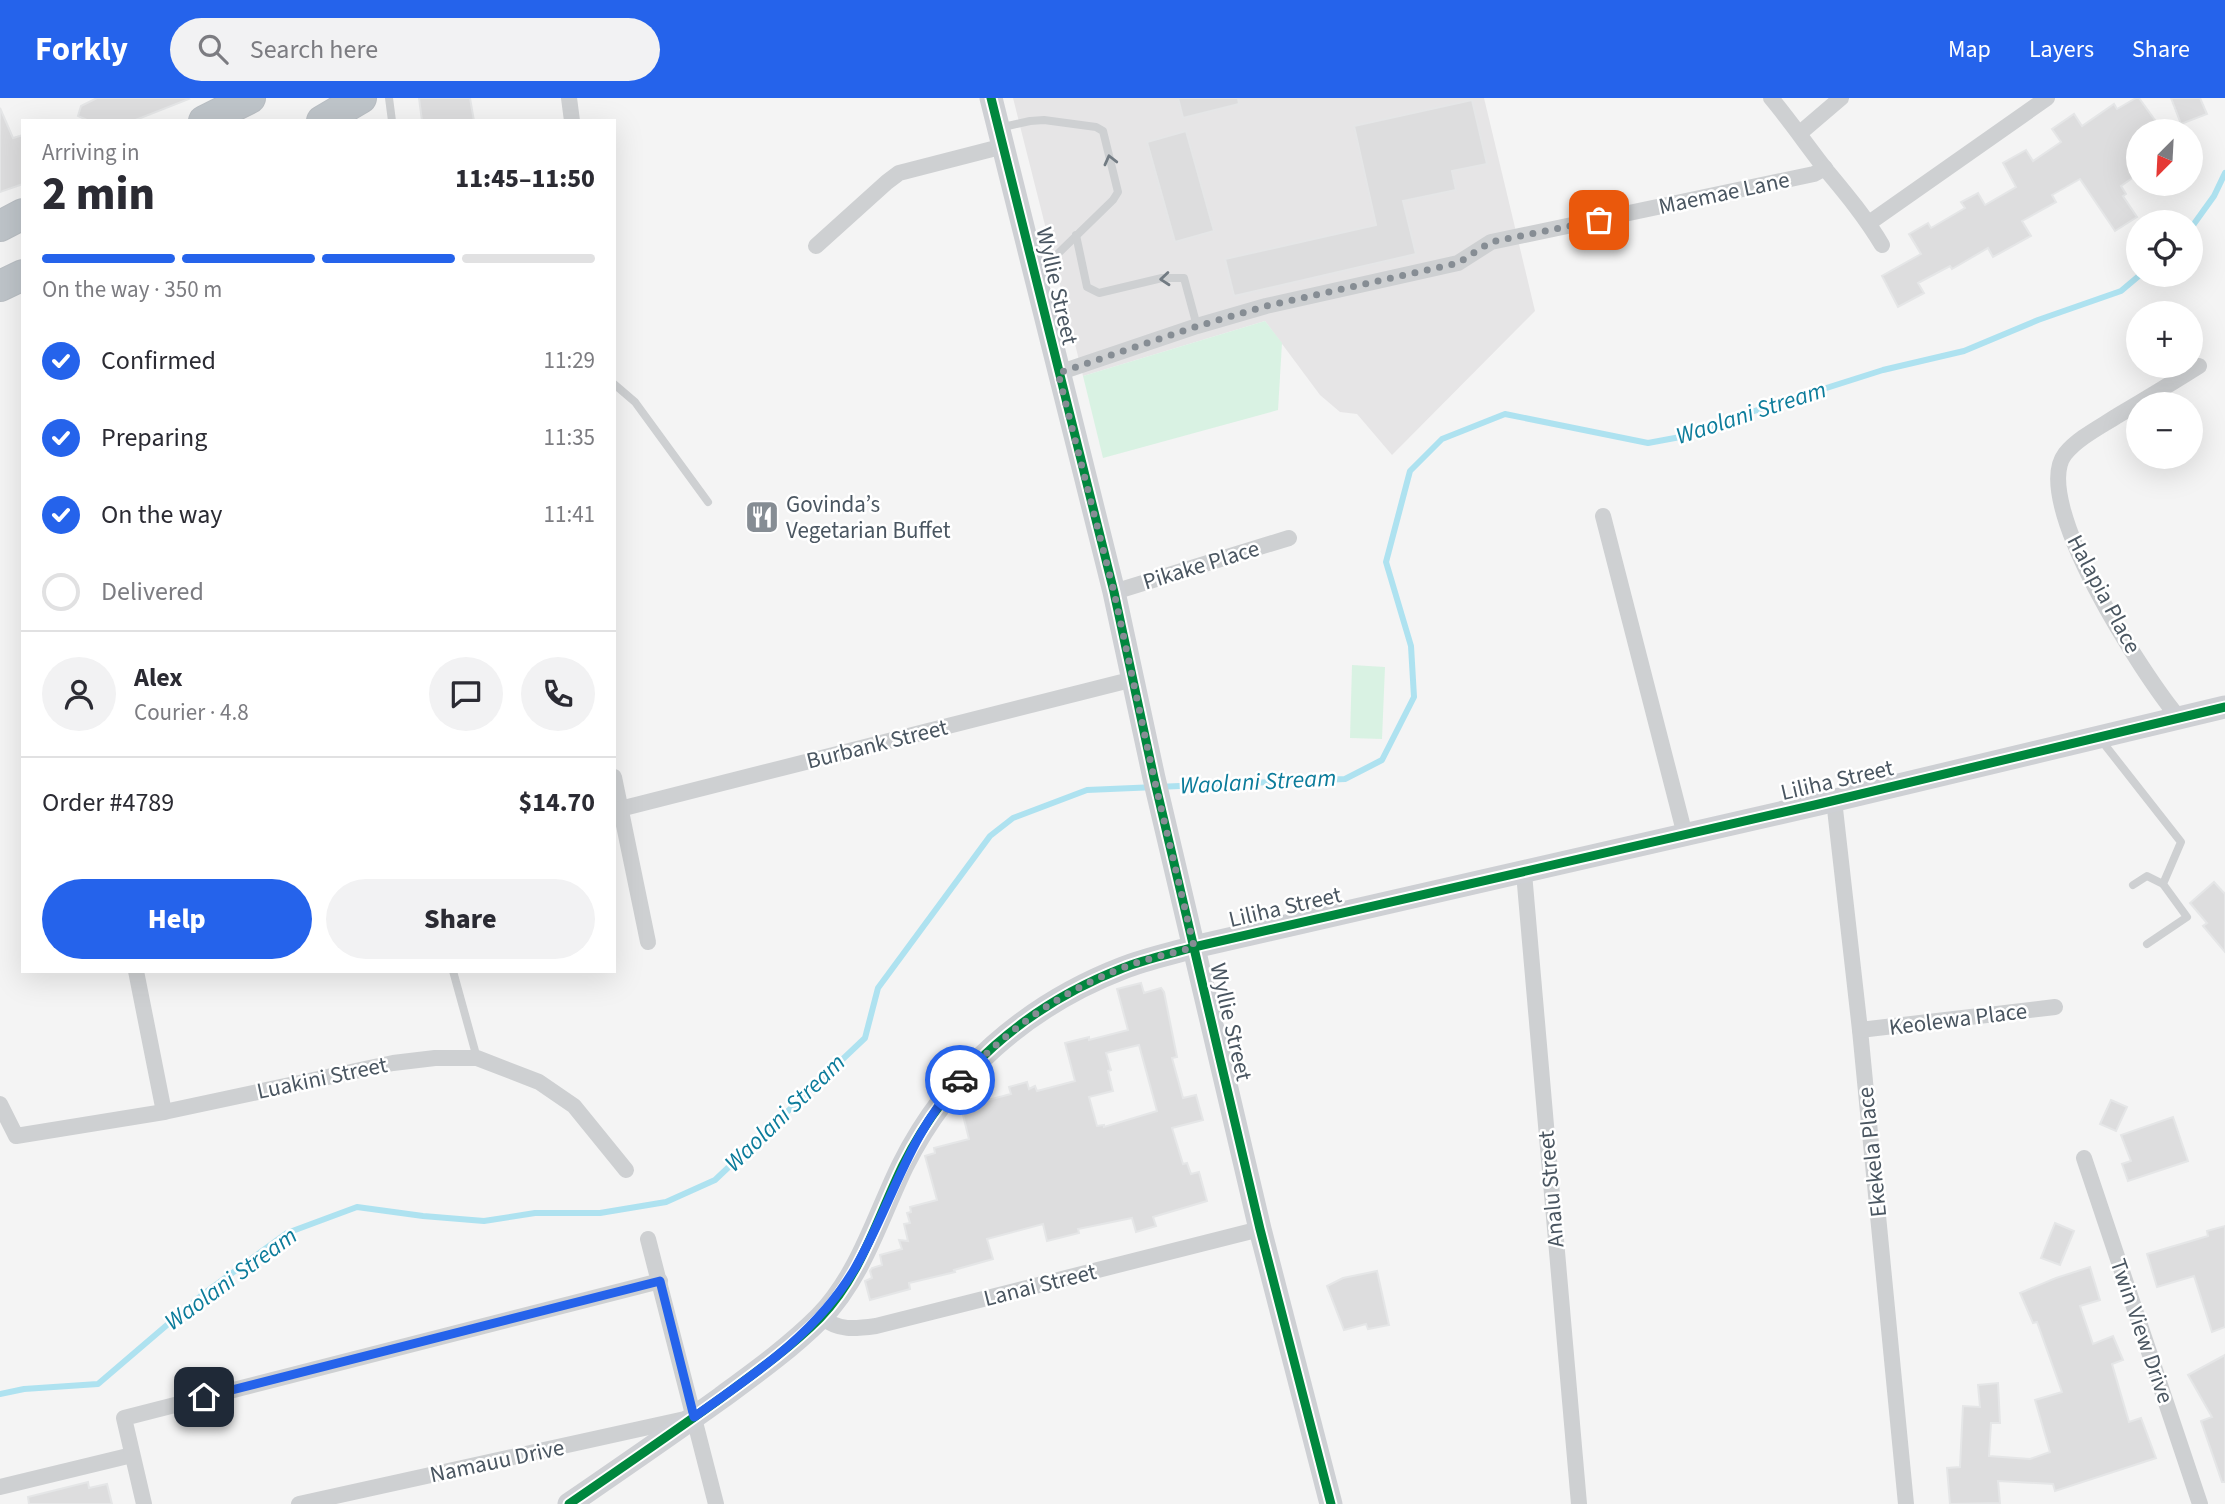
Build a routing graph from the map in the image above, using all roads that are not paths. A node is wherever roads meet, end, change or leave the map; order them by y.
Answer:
1 (250, 98) edge
2 (361, 98) edge
3 (390, 98) edge
4 (569, 98) edge
5 (991, 98) edge
6 (1771, 98) edge
7 (1841, 98) edge
8 (2047, 98) edge
9 (208, 119) edge
10 (325, 119) edge
11 (392, 119) edge
12 (572, 119) edge
13 (1800, 132) junction
14 (1002, 137) junction
15 (1825, 168) junction
16 (21, 215) edge
17 (1869, 223) junction
18 (0, 226) edge
19 (1076, 235) junction
20 (1882, 245) dead end
21 (816, 246) dead end
22 (21, 276) edge
23 (1035, 276) junction
24 (0, 286) edge
25 (1198, 326) junction
26 (1058, 373) junction
27 (2179, 378) edge
28 (616, 386) edge
29 (708, 502) dead end
30 (1603, 516) dead end
31 (1289, 538) dead end
32 (1114, 592) junction
33 (1134, 679) junction
34 (2225, 706) edge
35 (2179, 718) junction
36 (2099, 738) junction
37 (616, 788) edge
38 (1834, 800) junction
39 (620, 809) junction
40 (1685, 835) junction
41 (1524, 873) junction
42 (2163, 884) junction
43 (2133, 886) dead end
44 (648, 942) dead end
45 (2147, 944) dead end
46 (1194, 947) junction
47 (136, 973) edge
48 (454, 973) edge
49 (2055, 1007) dead end
50 (1860, 1030) junction
51 (477, 1058) junction
52 (0, 1104) edge
53 (164, 1112) junction
54 (2084, 1158) dead end
55 (626, 1170) dead end
56 (1260, 1229) junction
57 (648, 1239) dead end
58 (660, 1281) junction
59 (821, 1317) junction
60 (694, 1417) junction
61 (132, 1455) junction
62 (0, 1487) edge
63 (144, 1504) edge
64 (299, 1504) edge
65 (569, 1504) edge
66 (716, 1504) edge
67 (1331, 1504) edge
68 (1579, 1504) edge
69 (1906, 1504) edge
70 (2200, 1504) edge

1 - 9 highway
2 - 10 highway
3 - 11 lane
4 - 12 street
5 - 14 street, Wyllie Street
6 - 13 street
7 - 13 street
8 - 17 street
13 - 15 street
19 -> 14 lane
14 - 21 street
14 - 23 street, Wyllie Street
15 - 17 street
15 - 25 street, Maemae Lane
16 - 18 highway
17 - 20 street
19 - 23 lane
25 -> 19 lane
22 - 24 highway
23 - 26 street, Wyllie Street
25 - 26 street, Maemae Lane
26 - 32 street, Wyllie Street
27 - 35 street, Halapia Place
28 - 29 lane
30 - 40 street
31 - 32 street, Pikake Place
32 - 33 street, Wyllie Street
33 - 39 street, Burbank Street
33 - 46 street, Wyllie Street
34 - 35 street, Liliha Street
35 - 36 street, Liliha Street
36 - 38 street, Liliha Street
36 - 42 lane
37 - 39 street
38 - 40 street, Liliha Street
38 - 50 street, Ekekela Place
39 - 44 street
40 - 41 street, Liliha Street
41 - 46 street, Liliha Street
41 - 68 street, Analu Street
42 - 43 lane
42 - 45 lane
46 - 56 street, Wyllie Street
46 - 59 street, Liliha Street
47 - 53 street
48 - 51 lane
49 - 50 street, Keolewa Place
50 - 69 street, Ekekela Place
51 - 53 street, Luakini Street
51 - 55 street, Luakini Street
52 - 53 street, Luakini Street
54 - 70 street, Twin View Drive
56 - 59 street, Lanai Street
56 - 67 street, Wyllie Street
57 - 58 street
58 - 60 street
58 - 61 street
59 - 60 street, Liliha Street
60 - 64 street, Namauu Drive
60 - 65 street, Liliha Street
60 - 66 street
61 - 62 street
61 - 63 street

